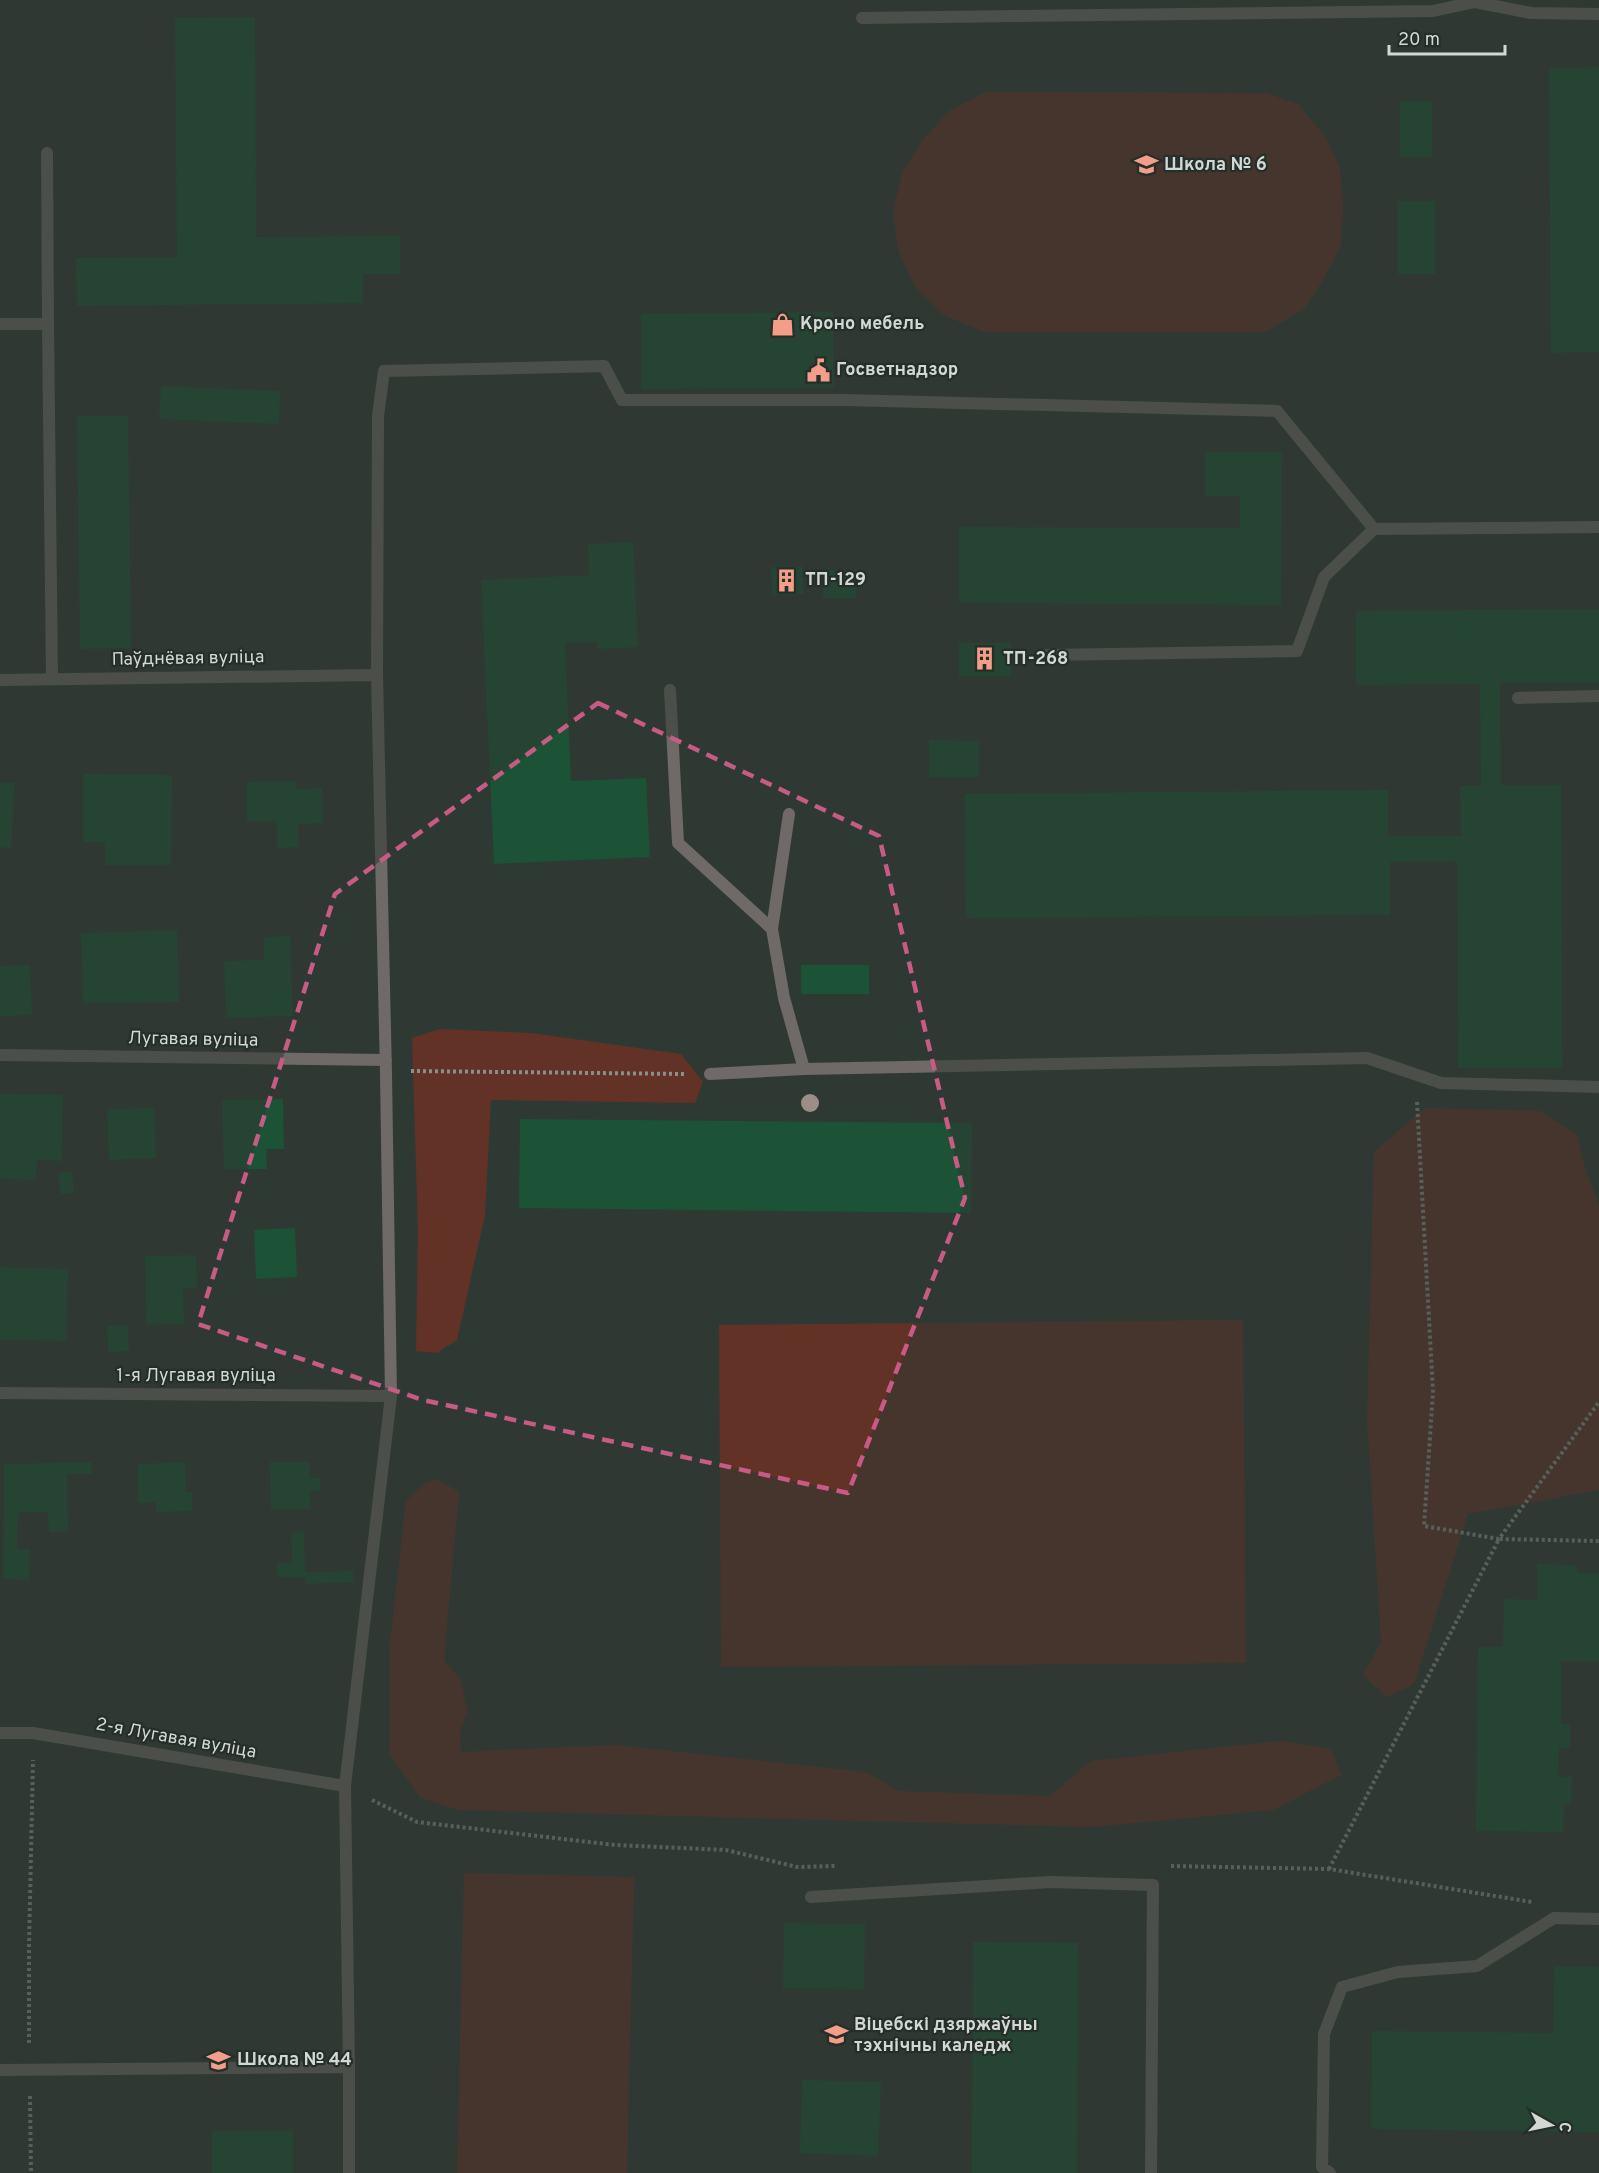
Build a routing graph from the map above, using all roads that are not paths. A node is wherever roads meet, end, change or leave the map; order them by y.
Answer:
1 (1599, 14) edge
2 (862, 18) dead end
3 (47, 153) dead end
4 (0, 324) edge
5 (48, 324) junction
6 (1599, 527) edge
7 (1374, 529) junction
8 (1047, 655) dead end
9 (377, 675) junction
10 (52, 679) junction
11 (0, 680) edge
12 (670, 690) dead end
13 (1599, 696) edge
14 (1518, 698) dead end
15 (789, 814) dead end
16 (772, 929) junction
17 (0, 1055) edge
18 (386, 1060) junction
19 (804, 1069) junction
20 (710, 1074) road end
21 (1599, 1087) edge
22 (0, 1393) edge
23 (391, 1396) junction
24 (0, 1733) edge
25 (345, 1786) junction
26 (811, 1897) dead end
27 (1599, 1918) edge
28 (349, 2067) junction
29 (0, 2070) edge
30 (349, 2173) edge
31 (1151, 2173) edge
32 (1330, 2173) edge

1 - 2 street
3 - 5 street
4 - 5 street
5 - 10 street
6 - 7 street
7 - 8 street
7 - 9 street
9 - 10 street, Паўднёвая вуліца
9 - 18 street
10 - 11 street, Паўднёвая вуліца
12 - 16 street
13 - 14 street
15 - 16 street
16 - 19 street
17 - 18 street, Лугавая вуліца
18 - 23 street
19 - 20 street
19 - 21 street
22 - 23 street, 1-я Лугавая вуліца
23 - 25 street
24 - 25 street, 2-я Лугавая вуліца
25 - 28 street
26 - 31 street
27 - 32 street
28 - 29 street
28 - 30 street

